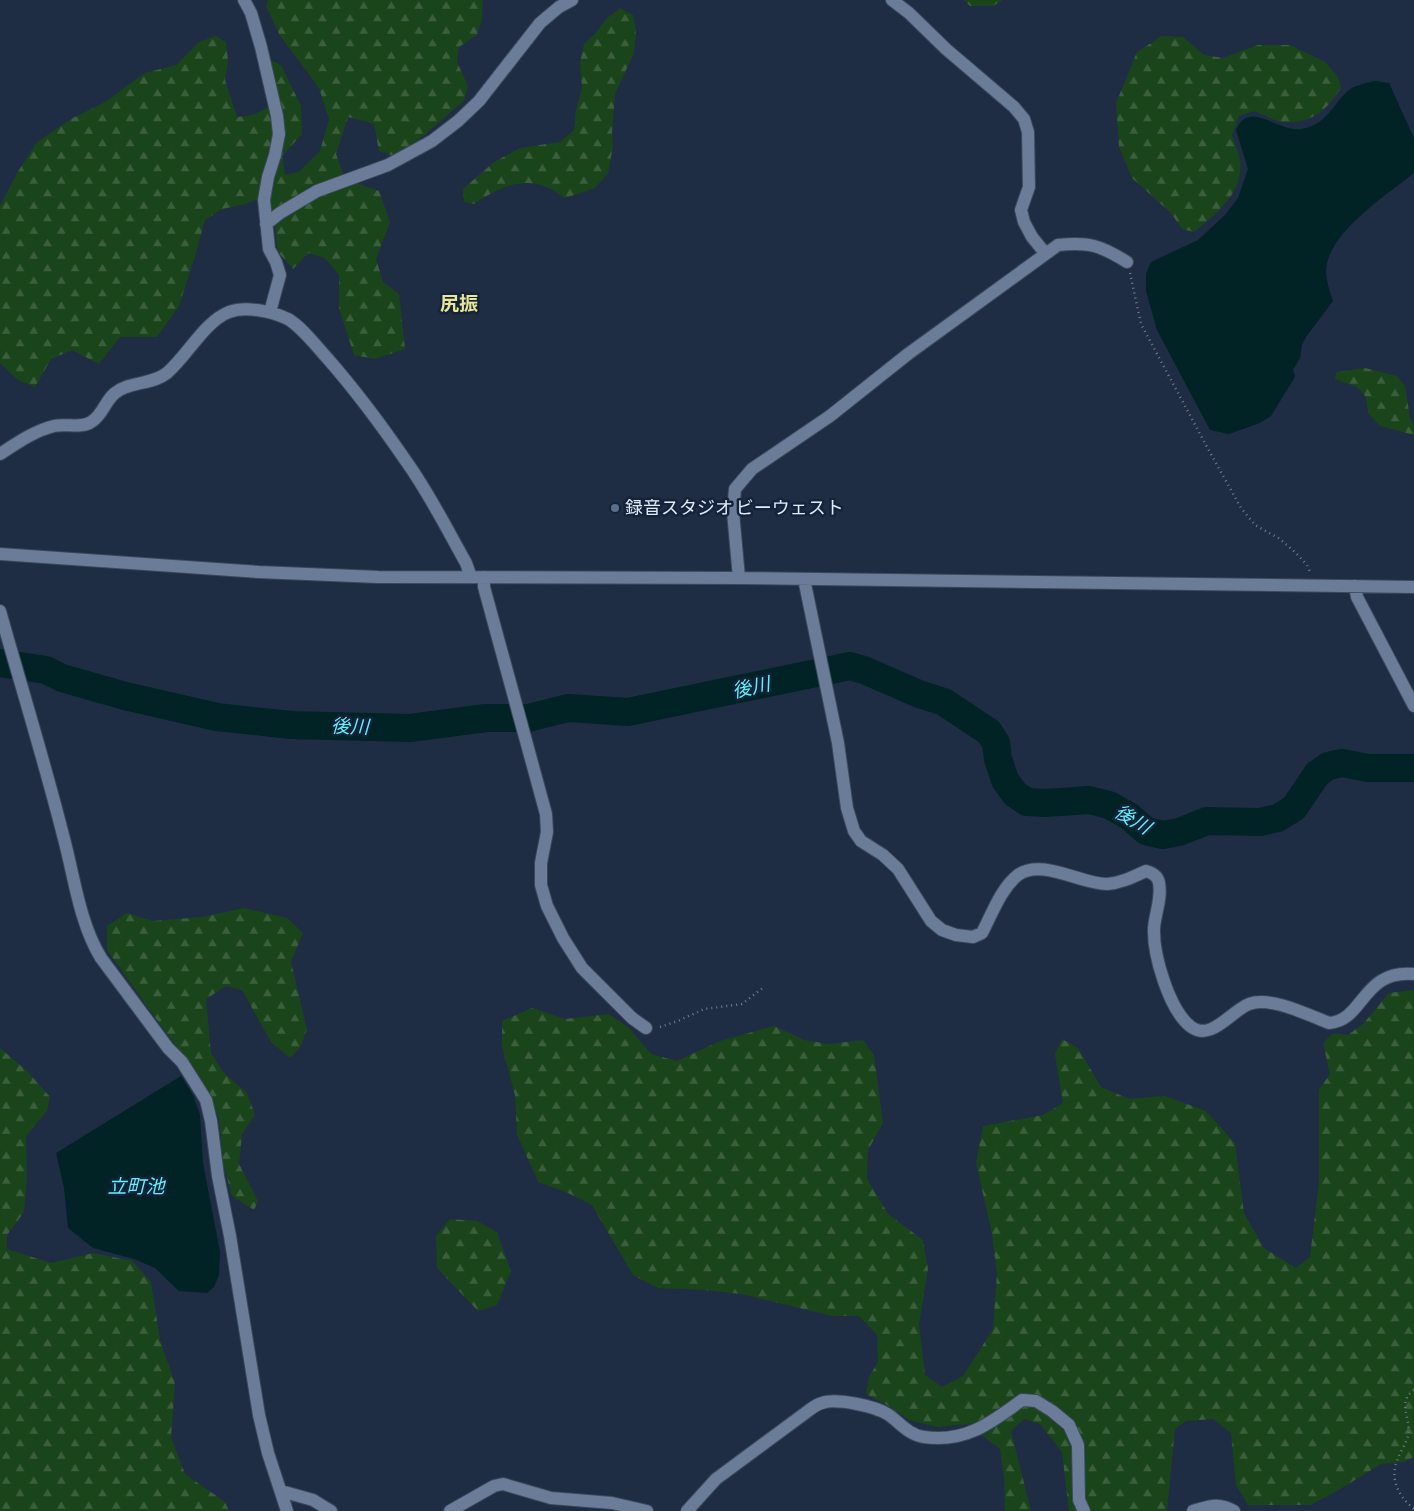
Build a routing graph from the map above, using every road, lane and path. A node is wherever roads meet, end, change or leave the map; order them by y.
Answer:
1 (244, 0) edge
2 (572, 0) edge
3 (892, 0) edge
4 (266, 224) junction
5 (1045, 253) junction
6 (1126, 262) joint
7 (270, 312) junction
8 (0, 454) edge
9 (0, 554) edge
10 (477, 577) junction
11 (740, 578) junction
12 (804, 579) junction
13 (1314, 585) junction
14 (1355, 586) junction
15 (1414, 586) edge
16 (0, 611) edge
17 (1414, 706) edge
18 (1414, 974) edge
19 (764, 987) dead end
20 (646, 1028) joint
21 (1414, 1390) edge
22 (281, 1491) junction
23 (1414, 1509) edge
24 (286, 1511) edge
25 (332, 1511) edge
26 (450, 1511) edge
27 (647, 1511) edge
28 (687, 1511) edge
29 (1084, 1511) edge
30 (1193, 1511) edge
31 (1234, 1511) edge

1 - 4 street
2 - 4 street
3 - 5 street
4 - 7 street
5 - 6 street
5 - 11 street
6 - 13 path
7 - 8 street
7 - 10 street
9 - 10 street
10 - 11 street
10 - 20 street
11 - 12 street
12 - 13 street
12 - 18 street
13 - 14 street
14 - 15 street
14 - 17 street
16 - 22 street
19 - 20 path
21 - 23 path
22 - 24 street
22 - 25 street
26 - 27 street
28 - 29 street
30 - 31 street

